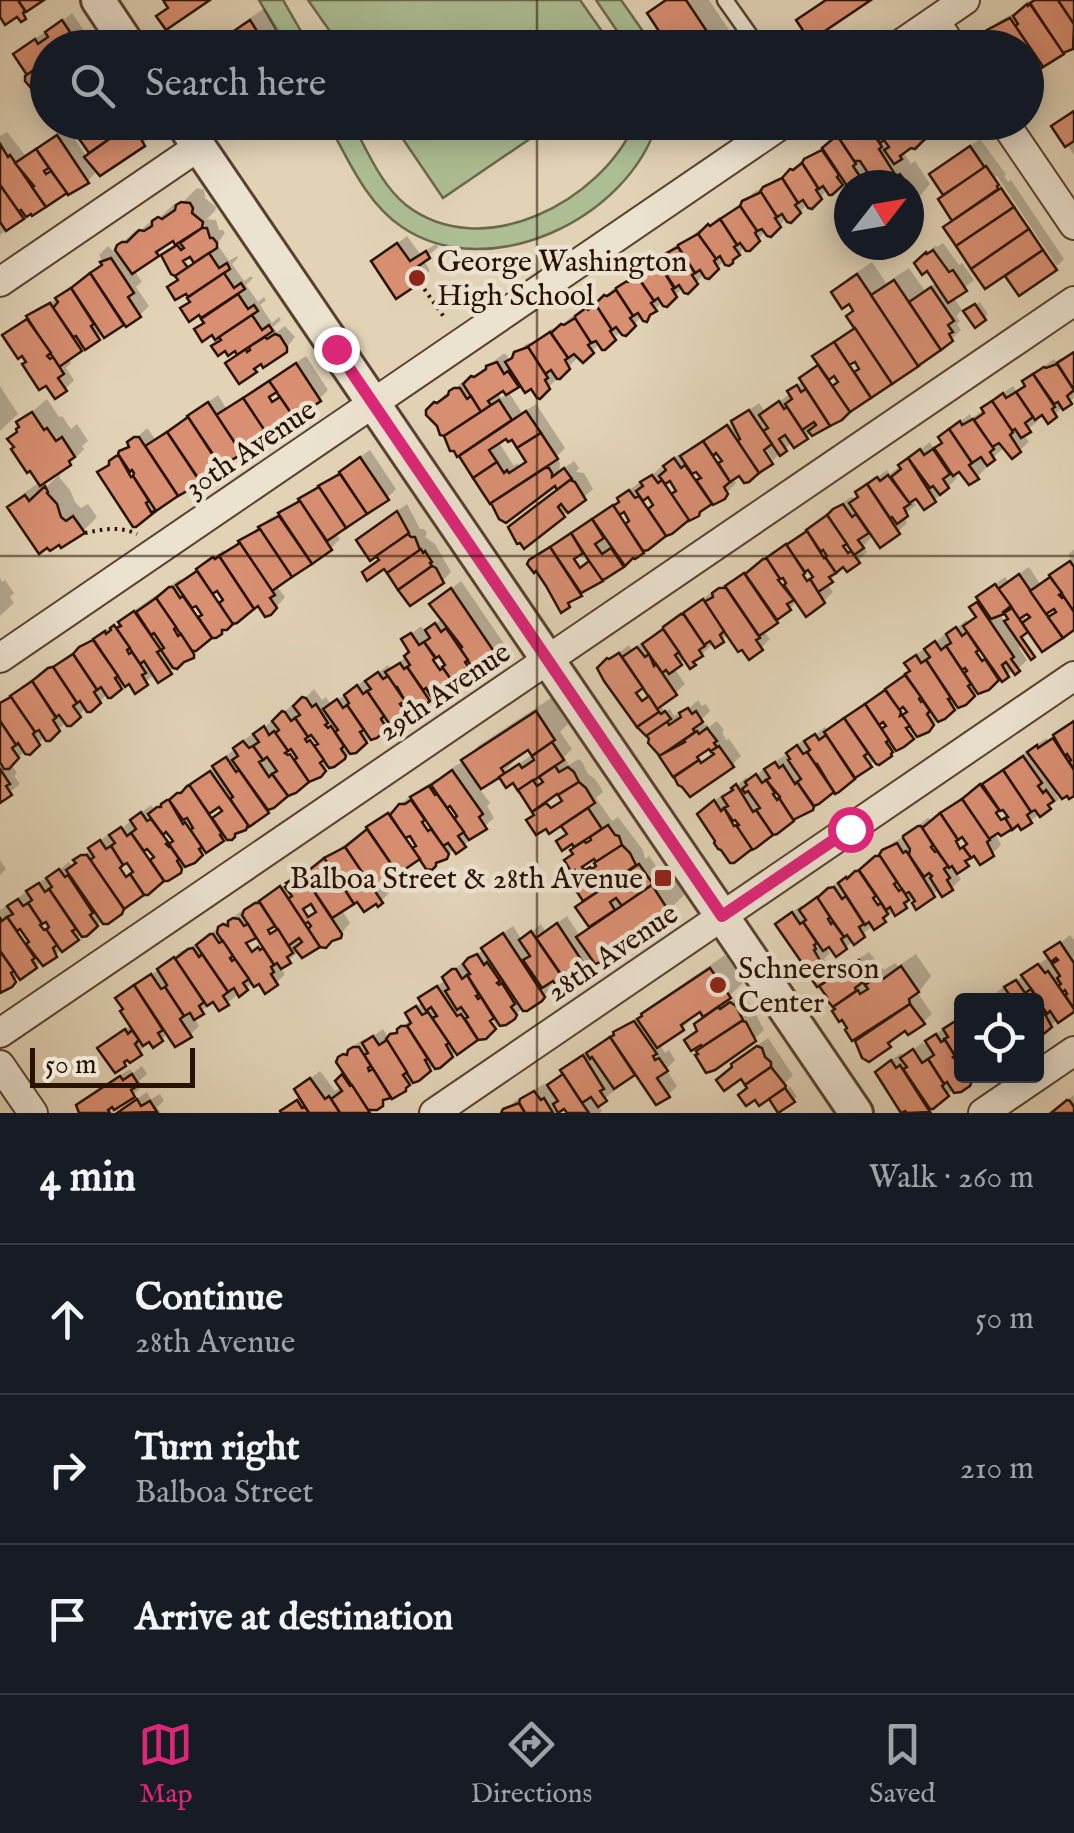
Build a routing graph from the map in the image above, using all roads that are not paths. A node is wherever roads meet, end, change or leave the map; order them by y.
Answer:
1 (98, 0) edge
2 (725, 0) edge
3 (965, 0) edge
4 (935, 20) junction
5 (118, 30) edge
6 (746, 30) edge
7 (921, 30) edge
8 (941, 30) edge
9 (184, 140) edge
10 (193, 140) edge
11 (759, 140) edge
12 (1016, 140) edge
13 (1074, 225) edge
14 (0, 282) edge
15 (1074, 301) edge
16 (373, 403) junction
17 (0, 658) edge
18 (548, 660) junction
19 (1074, 676) edge
20 (722, 916) junction
21 (0, 1033) edge
22 (1074, 1052) edge
23 (0, 1064) edge
24 (33, 1113) edge
25 (434, 1113) edge
26 (856, 1113) edge
27 (983, 1113) edge

1 - 5 street
2 - 6 lane
3 - 4 street
4 - 7 street
4 - 8 street
9 - 14 street
10 - 16 street
11 - 16 street, 30th Avenue
12 - 13 street
15 - 18 street, 29th Avenue
16 - 17 street, 30th Avenue
16 - 18 street
18 - 20 street
18 - 21 street, 29th Avenue
19 - 20 street, 28th Avenue
20 - 25 street, 28th Avenue
20 - 26 street
22 - 27 street
23 - 24 street

